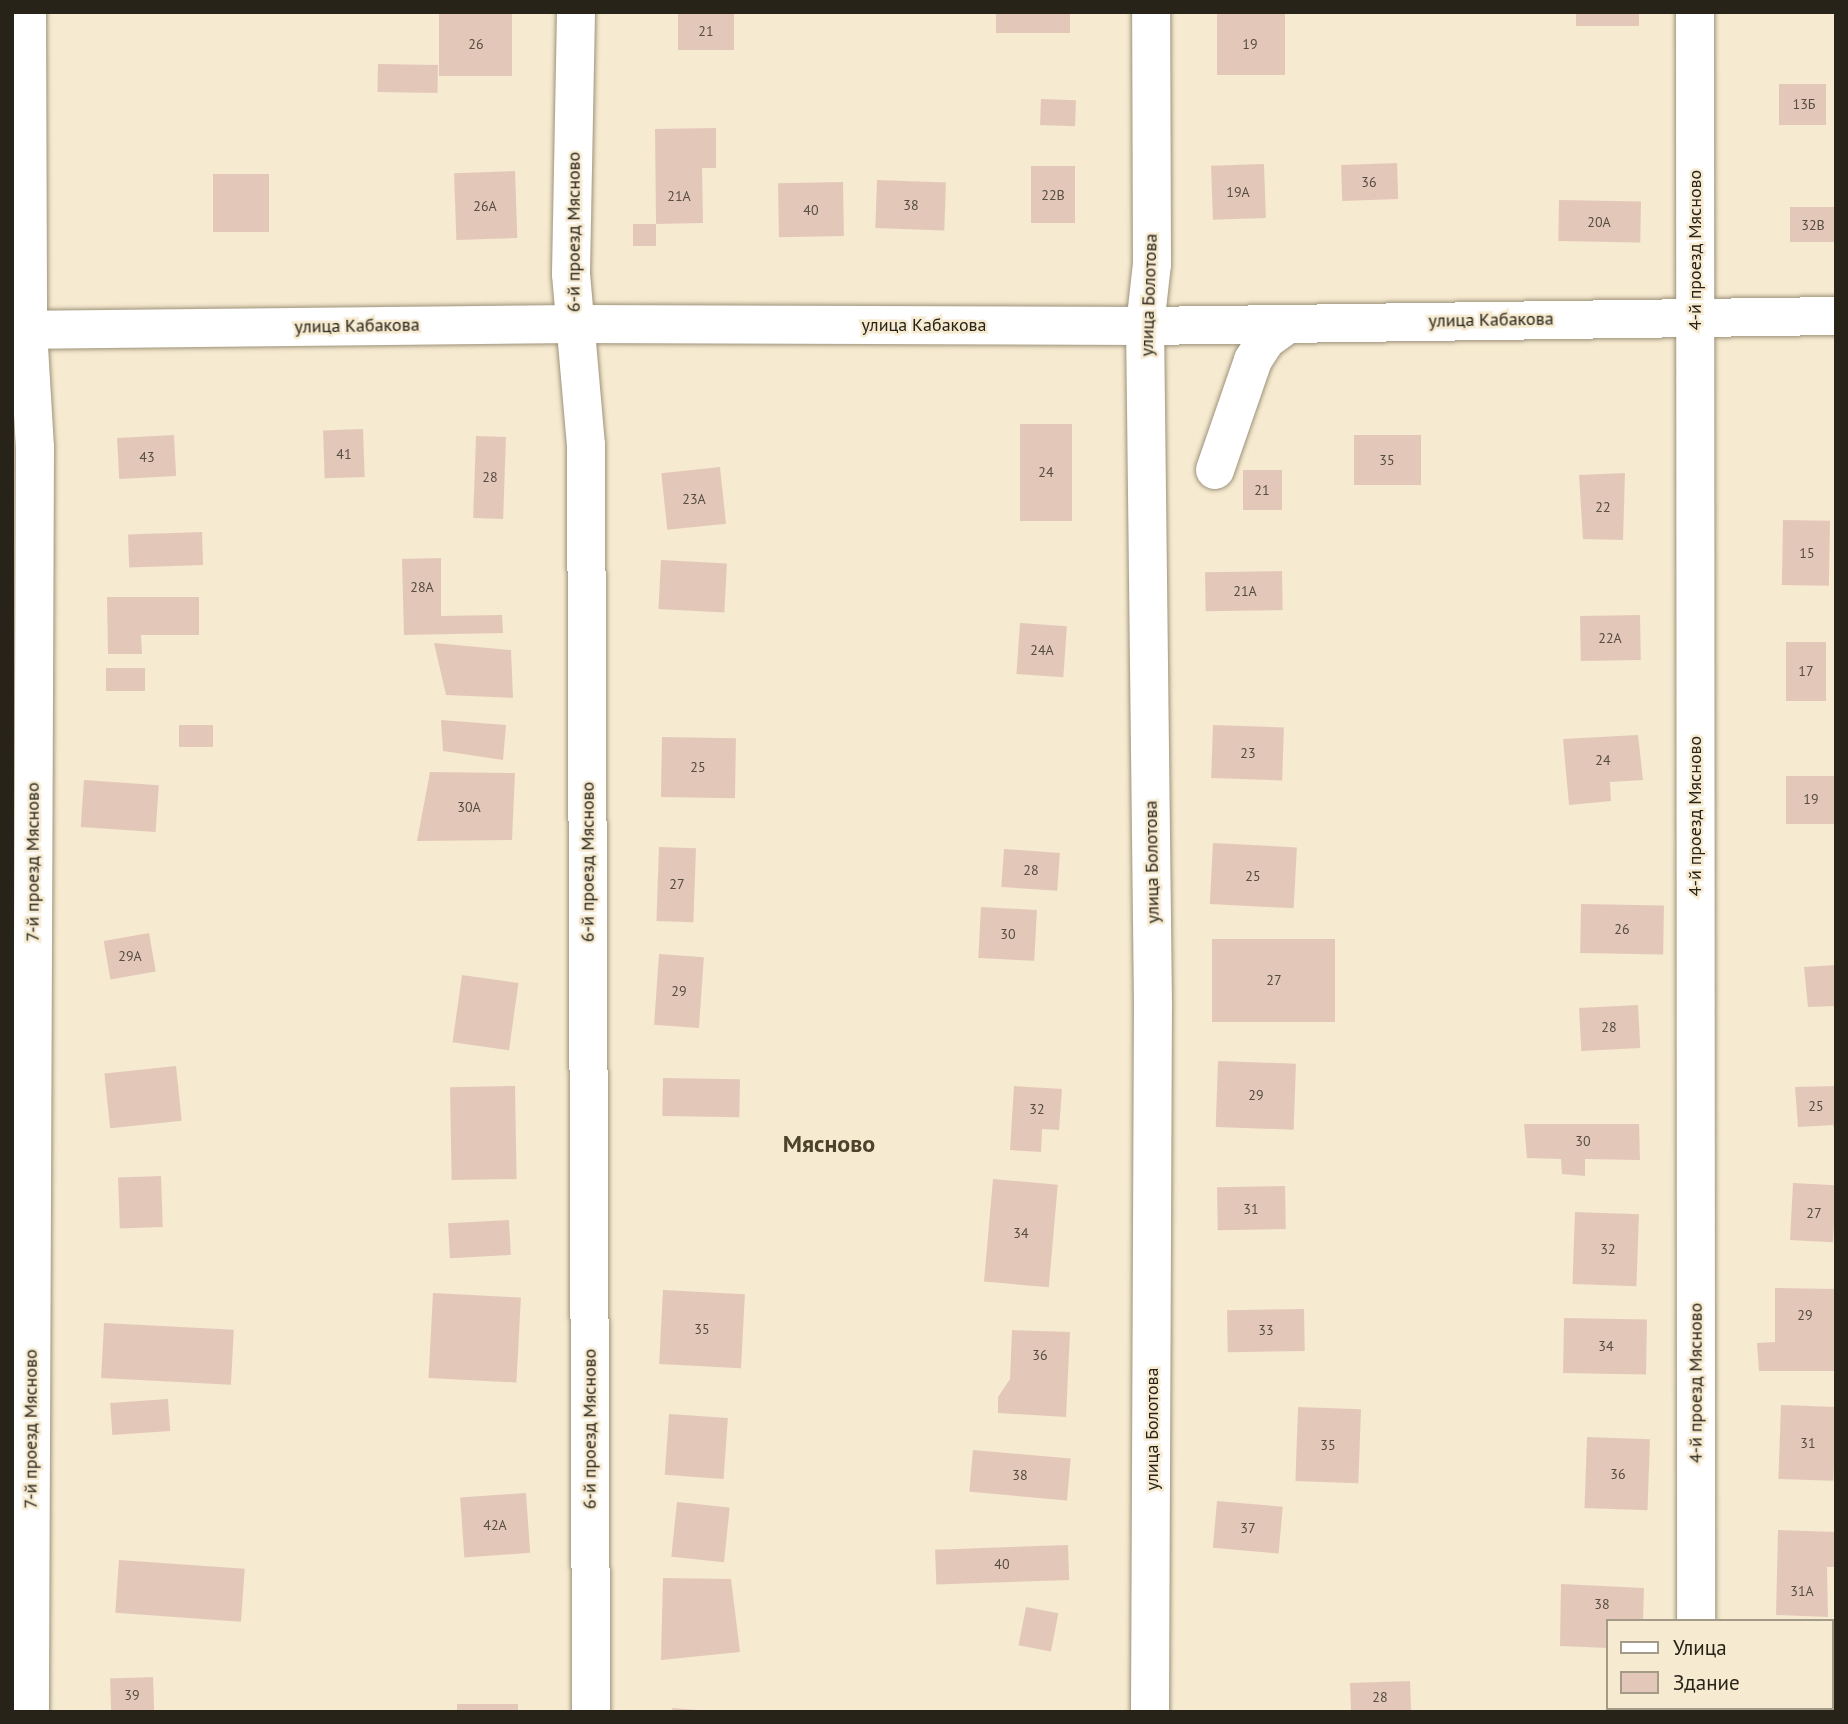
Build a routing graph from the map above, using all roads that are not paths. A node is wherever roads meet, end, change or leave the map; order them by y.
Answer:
1 (27, 12) edge
2 (576, 12) edge
3 (1151, 12) edge
4 (1695, 12) edge
5 (1695, 316) junction
6 (1836, 316) edge
7 (575, 324) junction
8 (1288, 324) junction
9 (1145, 326) junction
10 (20, 330) edge
11 (1215, 470) dead end
12 (1696, 1619) edge
13 (30, 1712) edge
14 (591, 1712) edge
15 (1150, 1712) edge

1 - 10 street, 7-й проезд Мясново
2 - 7 street, 6-й проезд Мясново
3 - 9 street, улица Болотова
4 - 5 street, 4-й проезд Мясново
5 - 6 street, улица Кабакова
5 - 8 street, улица Кабакова
5 - 12 street, 4-й проезд Мясново
7 - 9 street, улица Кабакова
7 - 10 street, улица Кабакова
7 - 14 street, 6-й проезд Мясново
8 - 9 street, улица Кабакова
8 - 11 street
9 - 15 street, улица Болотова
10 - 13 street, 7-й проезд Мясново

